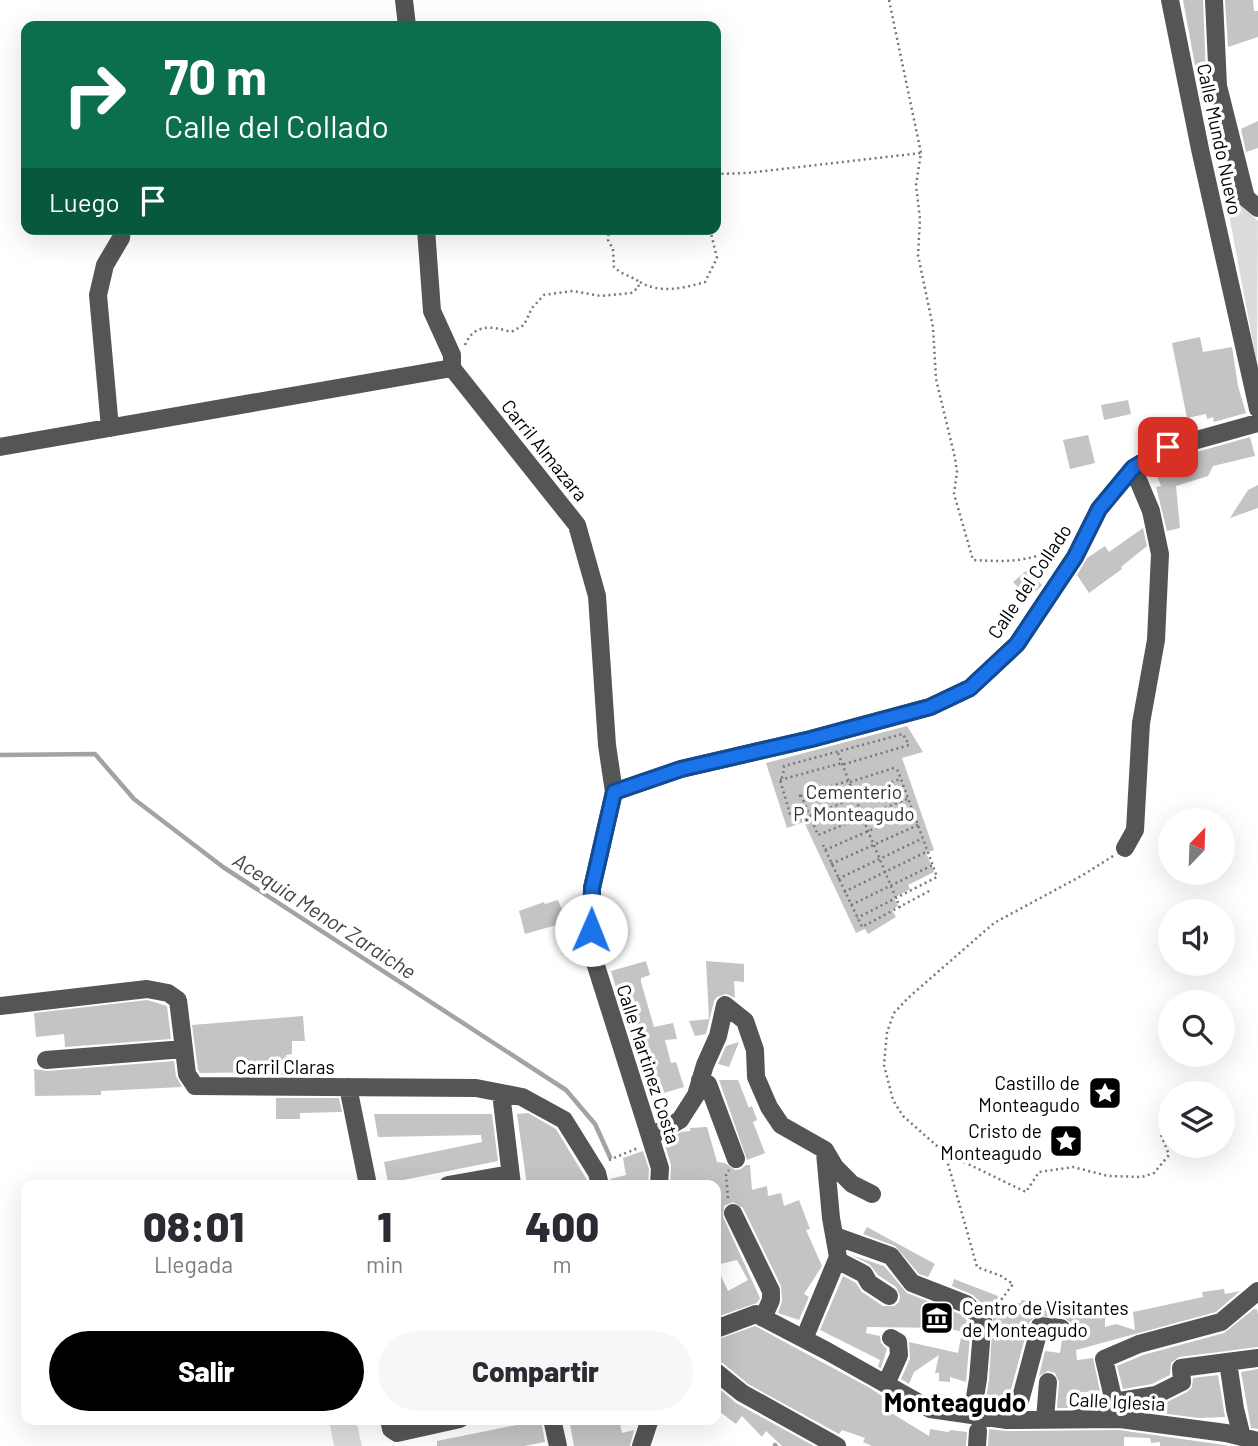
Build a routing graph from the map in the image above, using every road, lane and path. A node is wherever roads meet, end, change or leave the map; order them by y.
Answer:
1 (404, 0) edge
2 (889, 0) edge
3 (1170, 0) edge
4 (1214, 0) edge
5 (406, 21) edge
6 (921, 153) junction
7 (721, 174) edge
8 (1258, 208) edge
9 (121, 235) edge
10 (426, 235) edge
11 (608, 235) edge
12 (711, 235) edge
13 (637, 280) junction
14 (452, 361) junction
15 (1258, 409) edge
16 (1258, 423) edge
17 (110, 428) junction
18 (0, 447) edge
19 (1133, 468) junction
20 (1075, 557) junction
21 (831, 734) junction
22 (838, 752) junction
23 (842, 763) junction
24 (900, 779) junction
25 (780, 780) junction
26 (849, 781) junction
27 (614, 792) junction
28 (856, 798) junction
29 (907, 799) junction
30 (913, 812) junction
31 (809, 813) junction
32 (864, 817) junction
33 (918, 825) junction
34 (868, 831) junction
35 (923, 838) junction
36 (823, 845) dead end
37 (873, 845) junction
38 (1125, 848) joint
39 (825, 849) junction
40 (928, 851) junction
41 (879, 859) junction
42 (831, 864) junction
43 (933, 865) junction
44 (885, 872) junction
45 (838, 879) junction
46 (892, 885) junction
47 (931, 890) dead end
48 (844, 892) junction
49 (898, 899) junction
50 (851, 905) junction
51 (901, 908) junction
52 (857, 918) junction
53 (0, 1006) edge
54 (184, 1049) junction
55 (46, 1060) dead end
56 (701, 1080) junction
57 (348, 1087) junction
58 (501, 1093) junction
59 (651, 1140) junction
60 (825, 1150) junction
61 (945, 1153) junction
62 (1167, 1158) edge
63 (603, 1162) dead end
64 (732, 1165) joint
65 (659, 1176) edge
66 (511, 1179) edge
67 (368, 1180) edge
68 (599, 1180) edge
69 (872, 1194) dead end
70 (733, 1213) joint
71 (835, 1236) junction
72 (837, 1259) junction
73 (1258, 1291) edge
74 (889, 1296) dead end
75 (763, 1318) junction
76 (983, 1319) junction
77 (721, 1327) edge
78 (1061, 1328) dead end
79 (891, 1338) dead end
80 (804, 1339) junction
81 (1258, 1358) edge
82 (1228, 1362) junction
83 (721, 1376) edge
84 (1048, 1382) dead end
85 (886, 1384) junction
86 (1114, 1402) junction
87 (1045, 1419) junction
88 (1069, 1419) junction
89 (1015, 1420) junction
90 (390, 1425) edge
91 (439, 1425) edge
92 (553, 1425) edge
93 (648, 1425) edge
94 (418, 1431) edge
95 (976, 1431) edge
96 (1250, 1439) edge
97 (558, 1446) edge
98 (641, 1446) edge
99 (837, 1446) edge

1 - 5 street
2 - 6 path
3 - 15 street, Calle Mundo Nuevo
4 - 8 street, Calle Mundo Nuevo
6 - 7 path
6 - 20 path
9 - 17 street
10 - 14 street, Carril Almazara
11 - 13 path
12 - 13 path
13 - 14 path
14 - 17 street
14 - 27 street, Carril Almazara
16 - 19 street, Calle del Collado
17 - 18 street
19 - 20 street, Calle del Collado
19 - 38 street
20 - 21 street, Calle del Collado
21 - 22 path
21 - 27 street, Calle del Collado
22 - 23 path
22 - 23 path
22 - 25 path
23 - 25 path
23 - 26 path
24 - 26 path
24 - 28 path
24 - 29 path
25 - 31 path
26 - 28 path
26 - 31 path
27 - 59 street, Calle Martinez Costa
28 - 31 path
28 - 32 path
29 - 30 path
29 - 32 path
30 - 33 path
30 - 34 path
31 - 32 path
32 - 34 path
33 - 35 path
33 - 37 path
34 - 37 path
34 - 39 path
35 - 40 path
35 - 41 path
36 - 39 path
37 - 41 path
37 - 42 path
38 - 61 path
39 - 42 path
40 - 43 path
40 - 44 path
41 - 44 path
41 - 45 path
42 - 45 path
43 - 46 path
43 - 49 path
44 - 46 path
44 - 48 path
45 - 48 path
46 - 49 path
46 - 50 path
47 - 51 path
48 - 50 path
49 - 51 path
49 - 52 path
50 - 52 path
51 - 52 path
53 - 54 street, Carril Claras
54 - 55 street
54 - 57 street, Carril Claras
56 - 59 street
56 - 60 street
56 - 64 street
57 - 58 street, Carril Claras
57 - 67 street
58 - 66 street
58 - 68 street, Carril Claras
59 - 63 path
59 - 65 street, Calle Martinez Costa
60 - 69 street
60 - 71 street
61 - 62 path
61 - 76 path
64 - 70 path
70 - 75 street
71 - 72 street
71 - 76 street
72 - 74 street
72 - 80 street
73 - 86 street
75 - 77 street
75 - 80 street, Calle Iglesia
76 - 95 street
78 - 89 street
79 - 85 street
80 - 85 street, Calle Iglesia
81 - 82 street
82 - 86 street
82 - 96 street
83 - 99 street
84 - 87 street
85 - 95 street, Calle Iglesia
86 - 88 street
87 - 88 street, Calle Iglesia
87 - 89 street, Calle Iglesia
88 - 96 street, Calle Iglesia
89 - 95 street, Calle Iglesia
90 - 94 street
91 - 94 street
92 - 97 street
93 - 98 street

